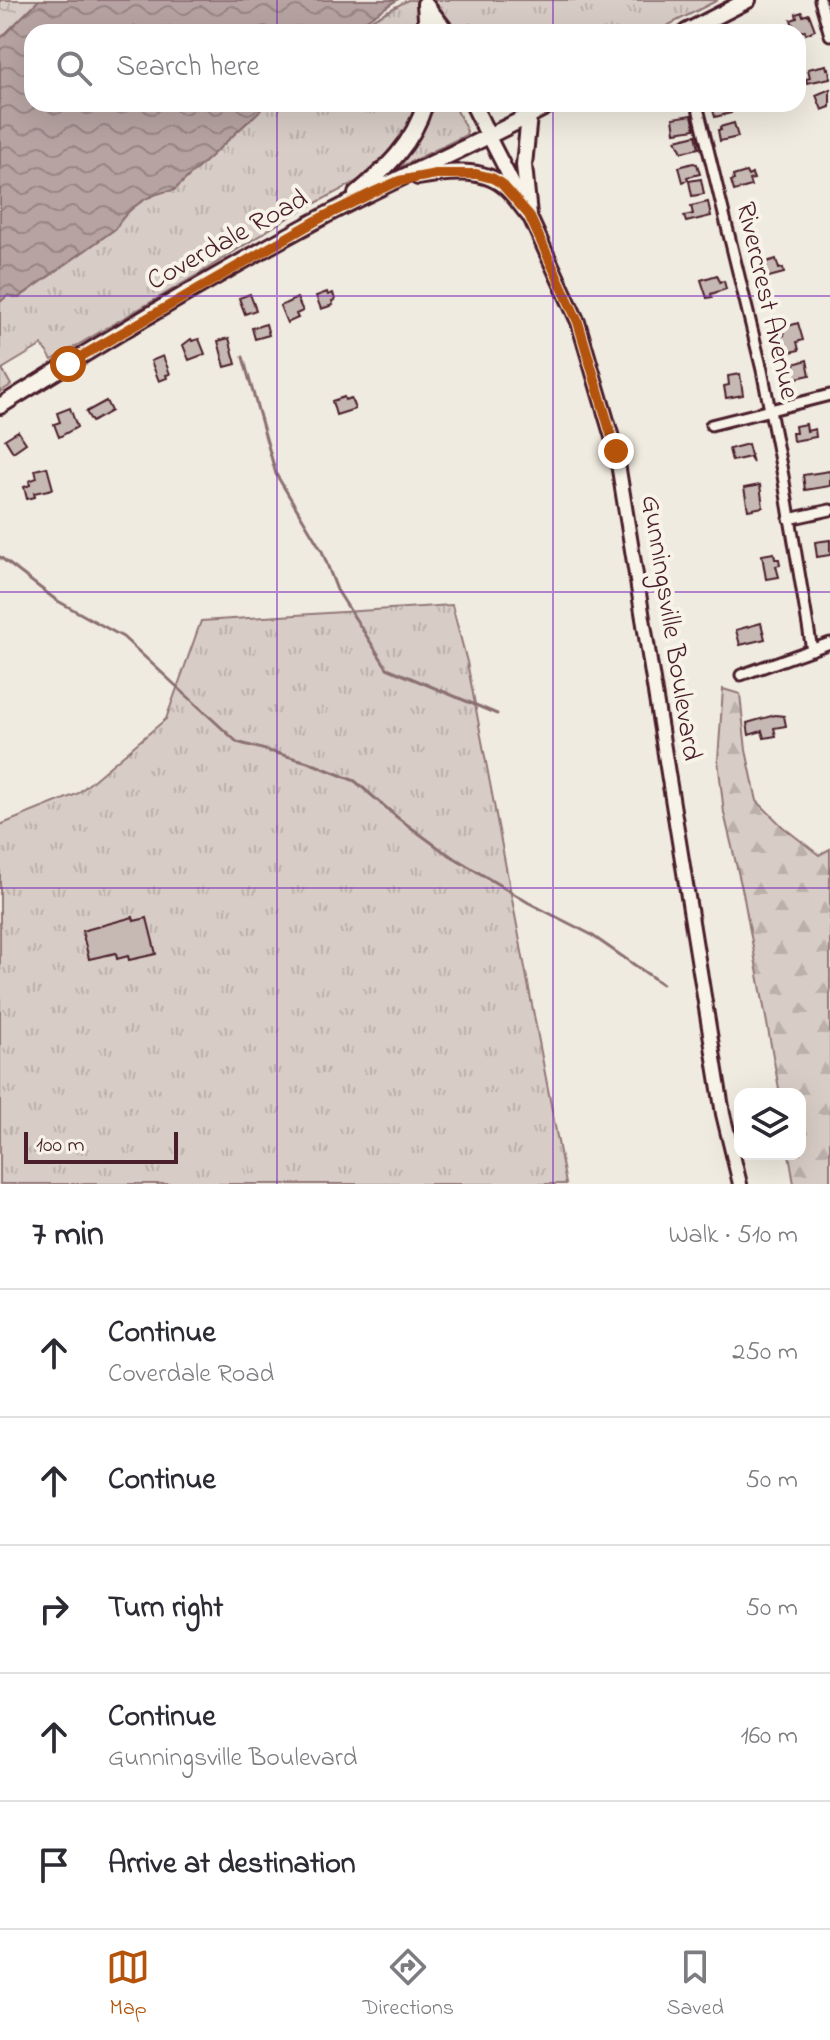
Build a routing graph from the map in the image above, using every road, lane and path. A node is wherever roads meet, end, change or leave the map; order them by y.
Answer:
1 (748, 0) edge
2 (820, 0) edge
3 (424, 2) edge
4 (426, 24) edge
5 (435, 24) edge
6 (441, 24) edge
7 (702, 24) edge
8 (830, 35) edge
9 (422, 112) edge
10 (477, 112) edge
11 (536, 112) edge
12 (699, 112) edge
13 (529, 116) junction
14 (489, 137) junction
15 (399, 181) junction
16 (335, 211) junction
17 (529, 215) junction
18 (830, 395) edge
19 (0, 406) edge
20 (769, 410) junction
21 (711, 425) dead end
22 (830, 510) edge
23 (789, 519) junction
24 (830, 643) edge
25 (812, 650) junction
26 (741, 675) dead end
27 (740, 1184) edge

1 - 7 main road
2 - 8 street
3 - 4 main road
3 - 5 main road
3 - 6 main road
9 - 16 main road
10 - 14 main road, Gunningsville Boulevard
11 - 13 main road, Coverdale Road
12 - 20 street, Rivercrest Avenue
13 - 14 main road, Coverdale Road
13 - 17 main road
14 - 15 main road, Coverdale Road
14 - 17 main road, Gunningsville Boulevard
15 - 16 main road, Coverdale Road
15 - 17 main road
16 - 19 main road, Coverdale Road
17 - 27 main road, Gunningsville Boulevard
18 - 20 street
20 - 21 street
20 - 23 street, Rivercrest Avenue
22 - 23 street
23 - 25 street, Rivercrest Avenue
24 - 25 street
25 - 26 street

